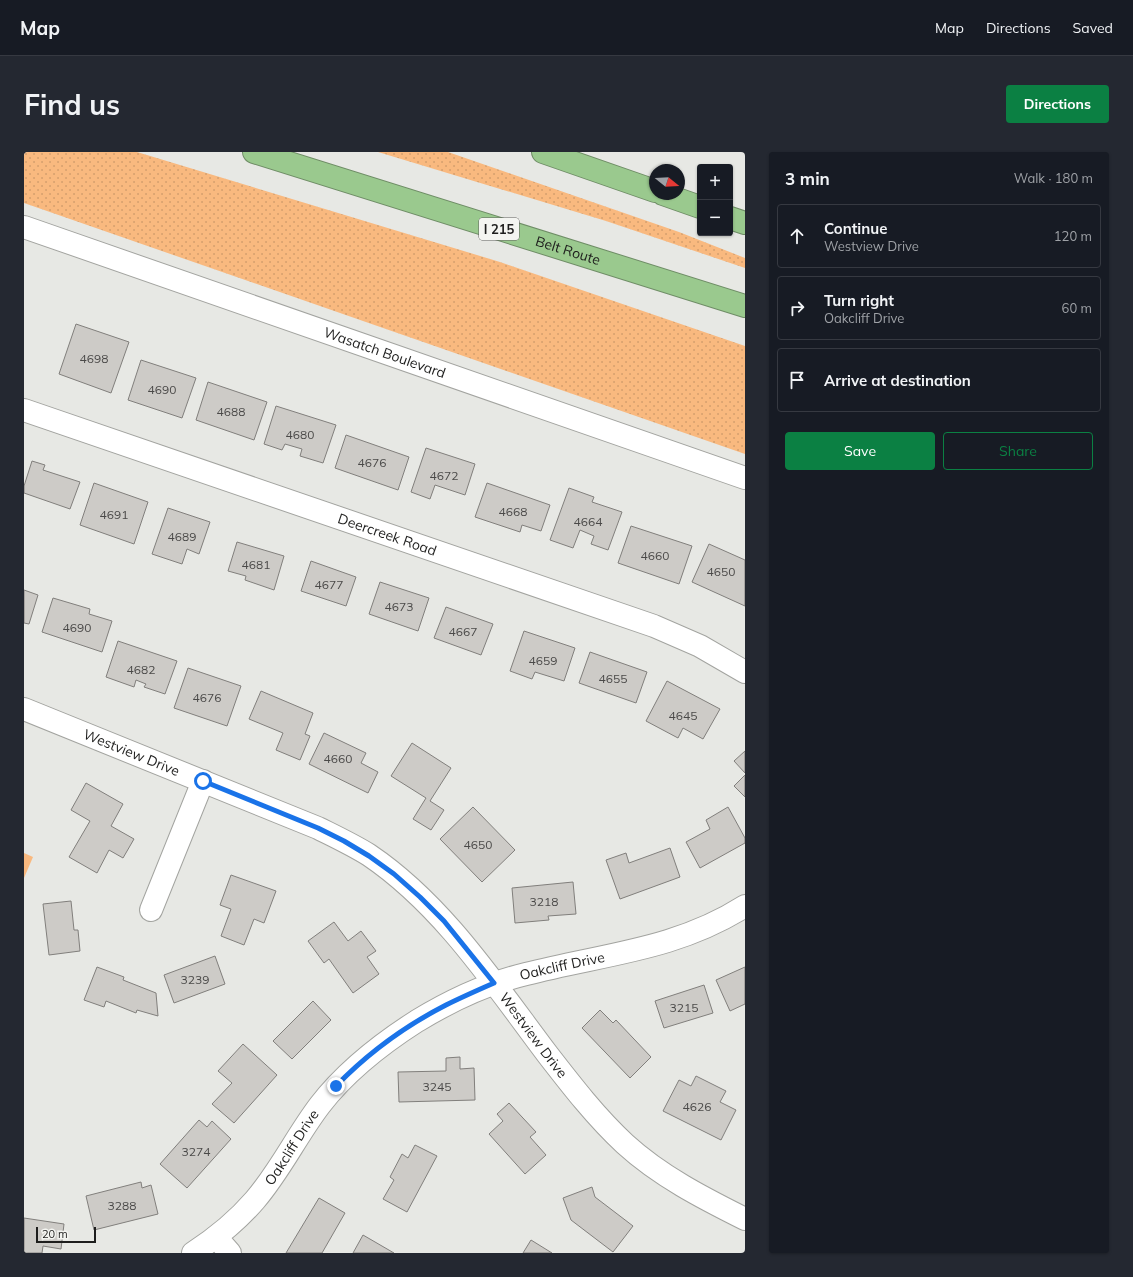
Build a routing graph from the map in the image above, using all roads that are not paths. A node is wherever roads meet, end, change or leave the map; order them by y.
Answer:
1 (254, 152) edge
2 (543, 152) edge
3 (649, 189) edge
4 (680, 200) edge
5 (697, 206) edge
6 (733, 219) edge
7 (745, 223) edge
8 (24, 227) edge
9 (745, 306) edge
10 (24, 410) edge
11 (745, 478) edge
12 (745, 672) edge
13 (24, 710) edge
14 (203, 781) junction
15 (745, 906) edge
16 (151, 910) dead end
17 (494, 983) junction
18 (745, 1219) edge
19 (223, 1245) edge
20 (193, 1253) edge

1 - 9 highway, Belt Route / I 215
2 - 3 highway
4 - 5 highway
6 - 7 highway
8 - 11 street, Wasatch Boulevard
10 - 12 street, Deercreek Road
13 - 14 street, Westview Drive
14 - 16 street
14 - 17 street, Westview Drive
15 - 17 street, Oakcliff Drive
17 - 18 street, Westview Drive
17 - 19 street, Oakcliff Drive
19 - 20 street, Oakcliff Drive

